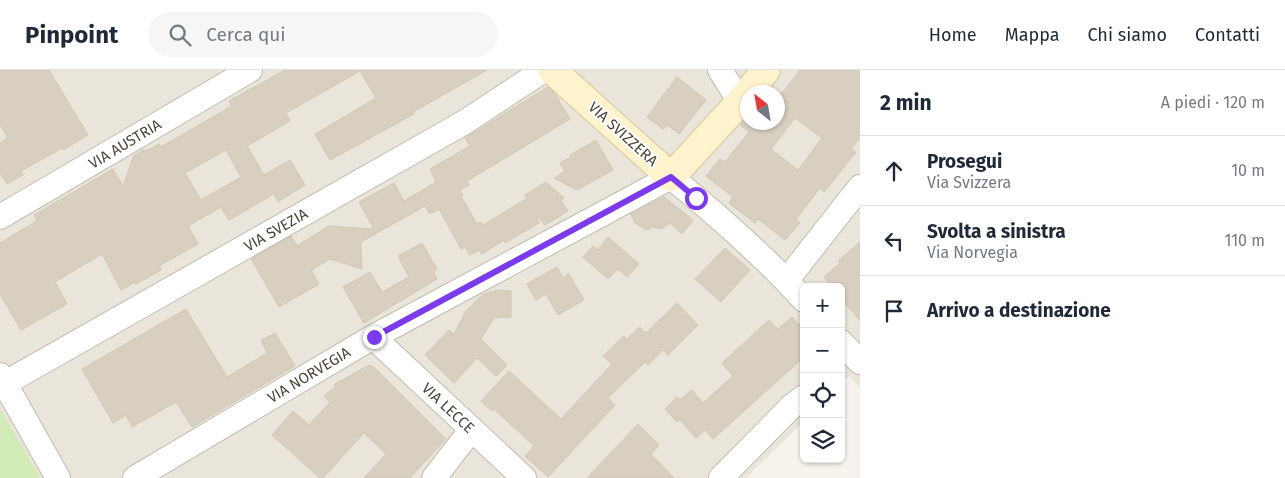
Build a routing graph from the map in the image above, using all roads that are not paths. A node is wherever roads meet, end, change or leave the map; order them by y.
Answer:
1 (250, 70) edge
2 (544, 70) edge
3 (552, 70) edge
4 (720, 70) edge
5 (766, 70) edge
6 (754, 85) edge
7 (740, 91) edge
8 (740, 101) edge
9 (671, 177) junction
10 (860, 187) edge
11 (0, 217) edge
12 (786, 281) junction
13 (800, 296) edge
14 (374, 337) junction
15 (2, 382) edge
16 (800, 400) edge
17 (471, 430) junction
18 (58, 478) edge
19 (135, 478) edge
20 (434, 478) edge
21 (524, 478) edge
22 (721, 478) edge

1 - 11 street, VIA AUSTRIA
2 - 15 street, VIA SVEZIA
3 - 9 street, VIA SVIZZERA
4 - 7 street
5 - 6 street
8 - 9 street
9 - 12 street, VIA SVIZZERA
9 - 14 street, VIA NORVEGIA
10 - 12 street
12 - 13 street, VIA SVIZZERA
14 - 17 street, VIA LECCE
14 - 19 street, VIA NORVEGIA
15 - 18 street
16 - 22 street
17 - 20 street
17 - 21 street, VIA LECCE

